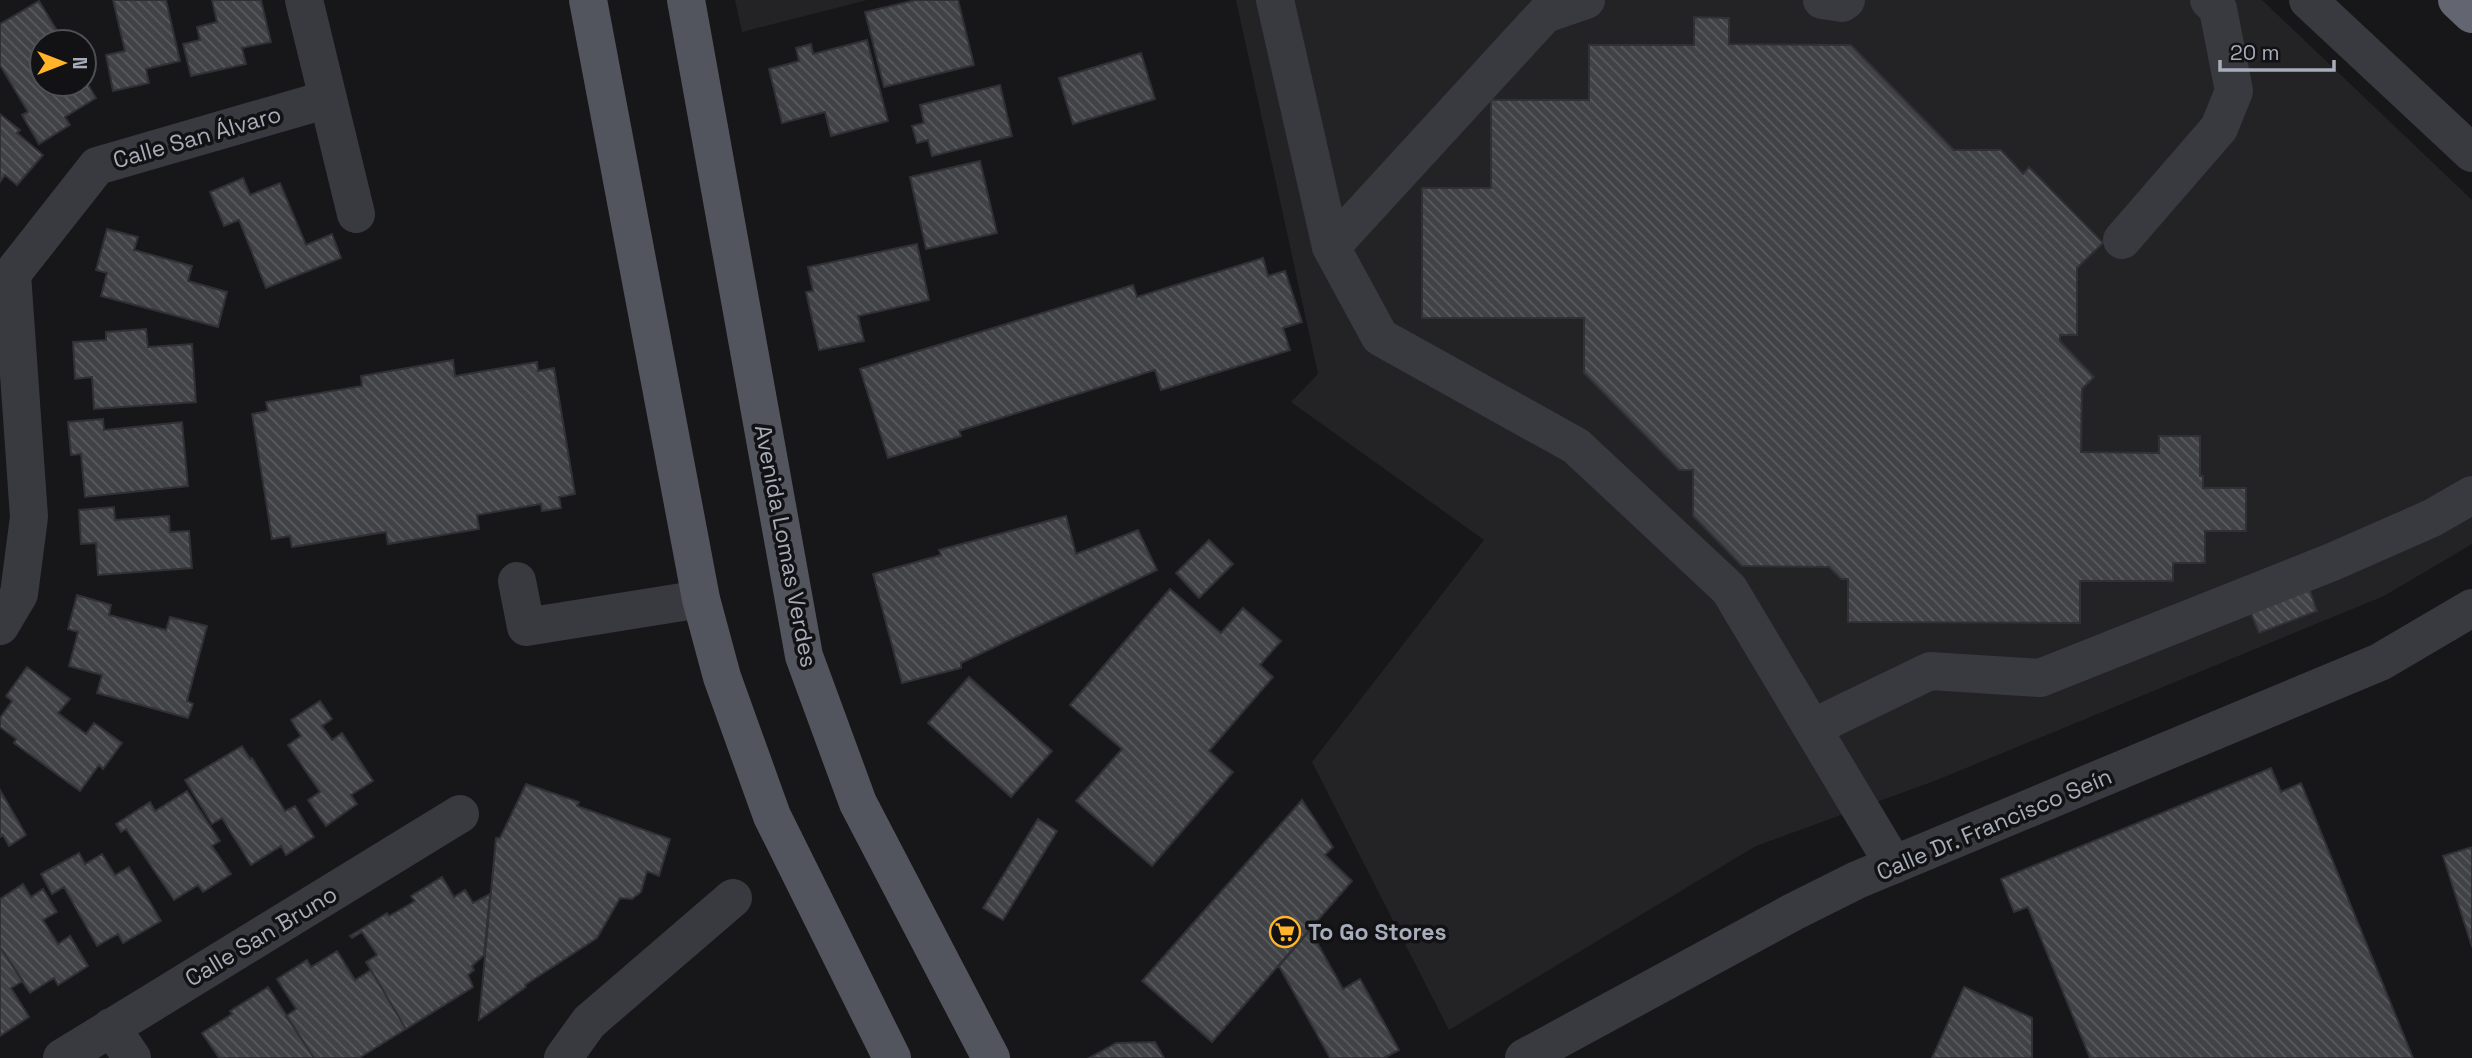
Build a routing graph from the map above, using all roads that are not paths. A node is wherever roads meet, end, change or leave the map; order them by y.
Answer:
1 (304, 0) edge
2 (588, 0) edge
3 (686, 0) edge
4 (1275, 0) edge
5 (1586, 0) edge
6 (1822, 0) edge
7 (1846, 0) edge
8 (2209, 0) edge
9 (2308, 0) edge
10 (2457, 0) edge
11 (2472, 14) edge
12 (328, 99) junction
13 (2472, 153) edge
14 (356, 214) dead end
15 (2122, 240) dead end
16 (1331, 247) junction
17 (6, 273) edge
18 (2472, 495) edge
19 (517, 581) dead end
20 (701, 599) junction
21 (2472, 608) edge
22 (0, 626) edge
23 (1812, 727) junction
24 (460, 814) dead end
25 (1894, 865) junction
26 (733, 898) dead end
27 (111, 1027) junction
28 (62, 1058) edge
29 (132, 1058) edge
30 (563, 1058) edge
31 (892, 1058) edge
32 (991, 1058) edge
33 (1524, 1058) edge

1 - 12 street
2 - 20 main road
3 - 32 main road, Avenida Lomas Verdes
4 - 16 street
5 - 16 street
6 - 7 street
8 - 15 street
9 - 13 street
10 - 11 highway
12 - 14 street
12 - 17 street, Calle San Álvaro
16 - 23 street
17 - 22 street, Calle San Álvaro
18 - 23 street
19 - 20 street
20 - 31 main road
21 - 25 street, Calle Dr. Francisco Seín
23 - 25 street
24 - 27 street, Calle San Bruno
25 - 33 street, Calle Dr. Francisco Seín
26 - 30 street
27 - 28 street, Calle San Bruno
27 - 29 street

